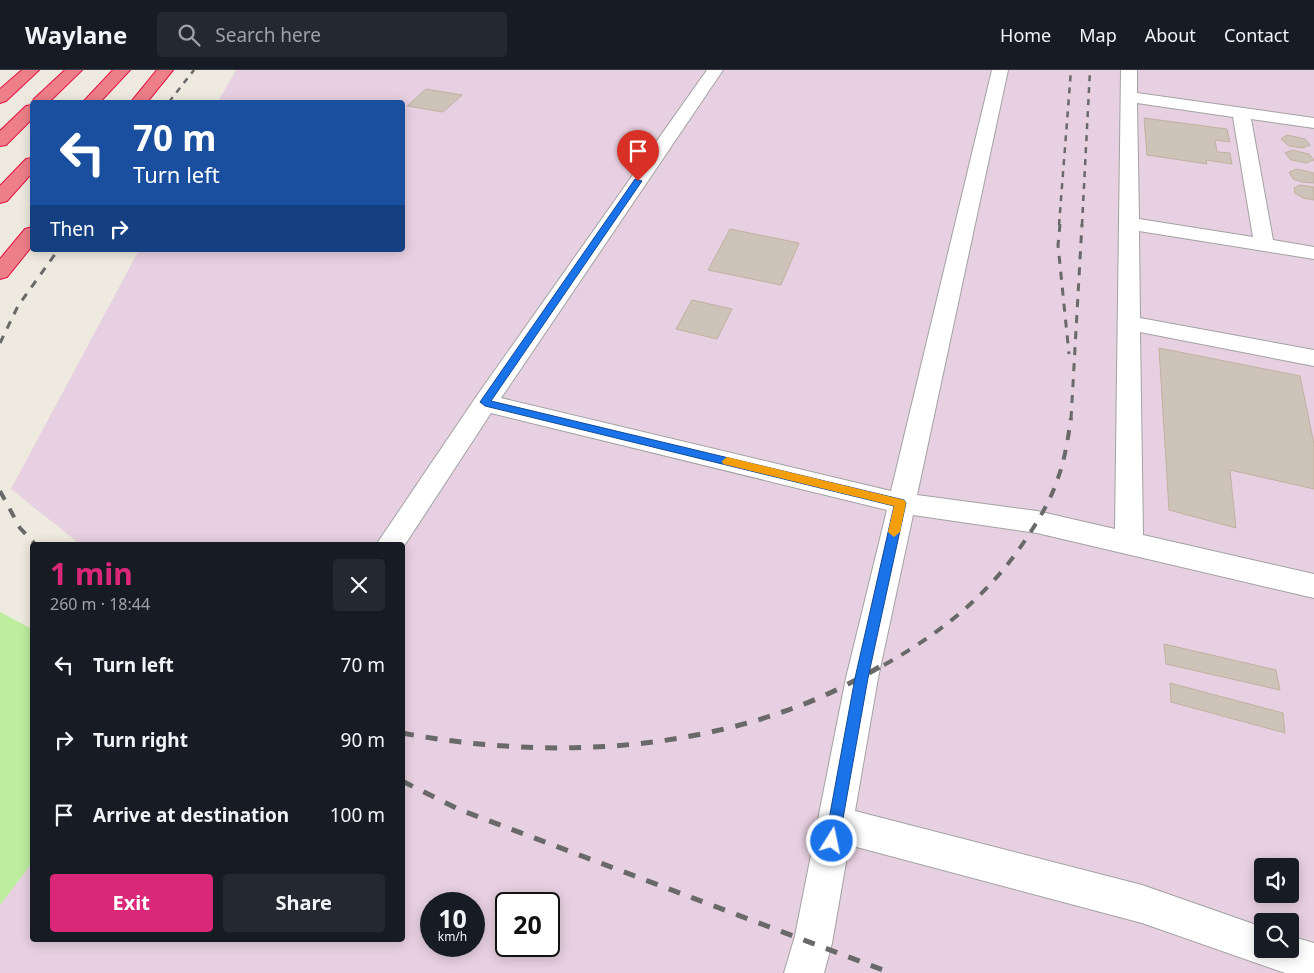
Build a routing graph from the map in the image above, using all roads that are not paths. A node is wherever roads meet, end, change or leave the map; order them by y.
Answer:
1 (31, 70) edge
2 (74, 70) edge
3 (122, 70) edge
4 (165, 70) edge
5 (715, 70) edge
6 (1000, 70) edge
7 (1129, 70) edge
8 (0, 98) edge
9 (1129, 98) junction
10 (42, 100) edge
11 (93, 100) edge
12 (141, 100) edge
13 (30, 112) edge
14 (1240, 113) junction
15 (1314, 123) edge
16 (0, 141) edge
17 (30, 165) edge
18 (0, 196) edge
19 (1129, 222) junction
20 (30, 236) edge
21 (1264, 244) junction
22 (1314, 253) edge
23 (0, 273) edge
24 (1129, 323) junction
25 (1314, 358) edge
26 (485, 402) junction
27 (900, 503) junction
28 (392, 542) edge
29 (1129, 543) junction
30 (1314, 586) edge
31 (835, 824) junction
32 (1254, 943) edge
33 (1297, 958) edge
34 (1314, 964) edge
35 (804, 973) edge

1 - 8 highway
2 - 10 highway
3 - 11 highway
4 - 12 highway
5 - 26 lane
6 - 27 lane
7 - 9 lane
9 - 14 lane
9 - 19 lane
13 - 16 highway
14 - 15 lane
14 - 21 lane
17 - 18 highway
19 - 21 lane
19 - 24 lane
20 - 23 highway
21 - 22 lane
24 - 25 lane
24 - 29 lane
26 - 27 lane
26 - 28 lane
27 - 29 lane
27 - 31 lane
29 - 30 lane
31 - 32 lane
31 - 35 lane
33 - 34 lane

